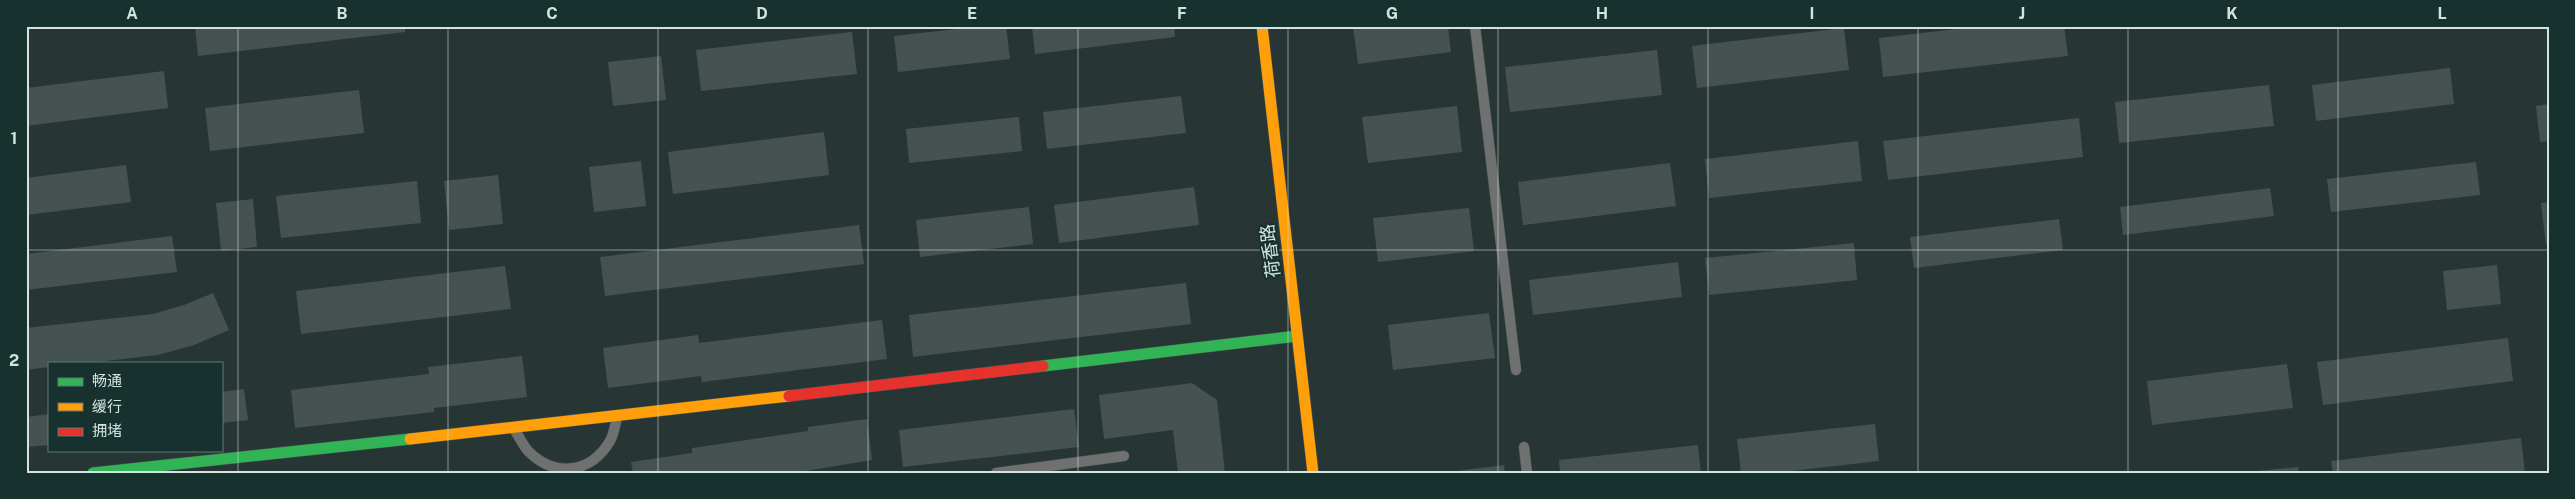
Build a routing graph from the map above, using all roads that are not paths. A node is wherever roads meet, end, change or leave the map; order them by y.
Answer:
1 (1262, 26) edge
2 (1475, 26) edge
3 (1297, 336) junction
4 (1516, 370) dead end
5 (617, 416) junction
6 (514, 428) junction
7 (1524, 447) dead end
8 (1124, 456) dead end
9 (575, 471) edge
10 (94, 473) edge
11 (996, 473) edge
12 (1313, 473) edge
13 (1528, 473) edge

1 - 3 street, 荷香路
2 - 4 lane
3 - 5 street
3 - 12 street, 荷香路
5 - 6 street
5 - 9 lane
6 - 9 lane
6 - 10 street
7 - 13 lane
8 - 11 lane

